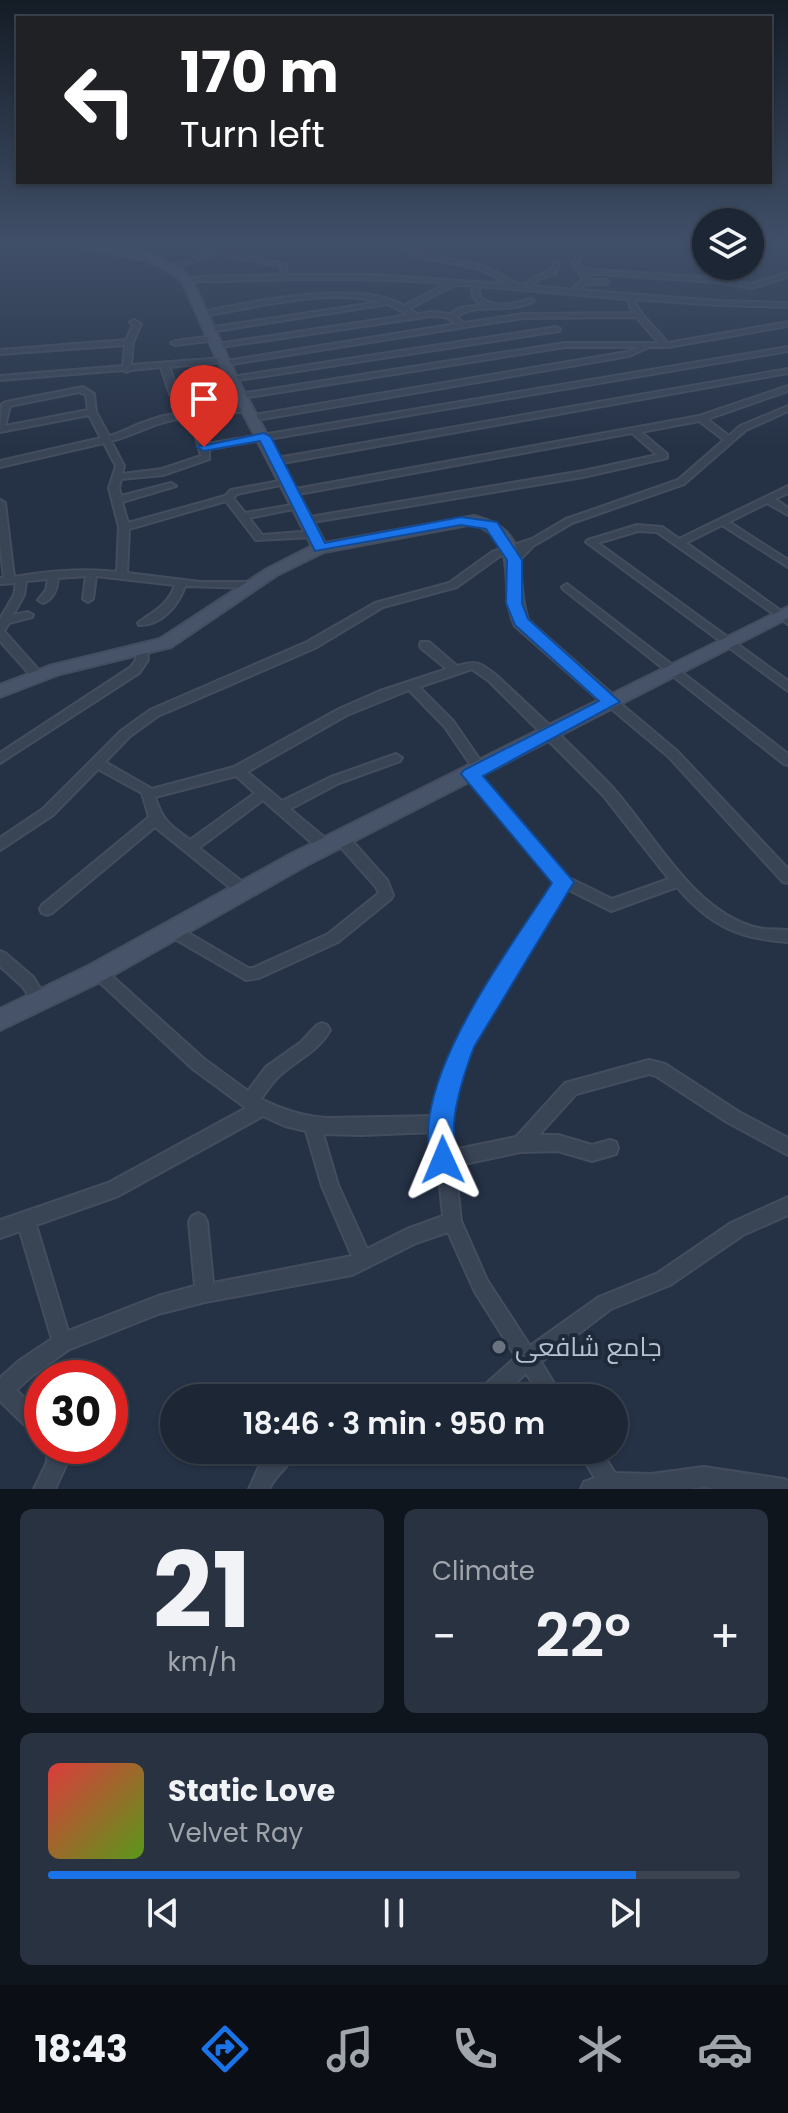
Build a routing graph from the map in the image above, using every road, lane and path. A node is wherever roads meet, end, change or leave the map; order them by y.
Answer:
1 (202, 309) edge
2 (231, 309) edge
3 (361, 309) edge
4 (408, 309) edge
5 (465, 309) edge
6 (633, 309) edge
7 (204, 314) junction
8 (638, 315) junction
9 (415, 316) junction
10 (544, 316) junction
11 (452, 317) junction
12 (134, 322) dead end
13 (788, 324) edge
14 (462, 325) junction
15 (556, 329) junction
16 (214, 338) junction
17 (129, 342) junction
18 (175, 343) dead end
19 (579, 344) junction
20 (648, 345) junction
21 (664, 345) junction
22 (788, 349) edge
23 (0, 352) edge
24 (224, 362) junction
25 (165, 367) junction
26 (127, 370) junction
27 (788, 371) edge
28 (0, 378) edge
29 (233, 382) junction
30 (788, 388) edge
31 (174, 394) junction
32 (242, 396) junction
33 (788, 408) edge
34 (2, 409) edge
35 (92, 412) junction
36 (249, 414) junction
37 (191, 417) junction
38 (701, 418) junction
39 (0, 429) edge
40 (636, 432) junction
41 (264, 437) junction
42 (105, 439) junction
43 (728, 439) junction
44 (204, 447) junction
45 (277, 461) junction
46 (0, 464) edge
47 (117, 477) junction
48 (171, 486) dead end
49 (290, 486) junction
50 (788, 489) edge
51 (228, 498) junction
52 (768, 499) junction
53 (118, 500) junction
54 (0, 503) edge
55 (300, 505) junction
56 (788, 512) edge
57 (241, 517) junction
58 (2, 518) edge
59 (307, 520) junction
60 (723, 522) junction
61 (124, 527) junction
62 (317, 541) junction
63 (679, 543) junction
64 (511, 554) junction
65 (788, 564) edge
66 (91, 572) junction
67 (54, 574) junction
68 (122, 574) junction
69 (22, 578) junction
70 (5, 580) edge
71 (181, 583) junction
72 (254, 585) junction
73 (218, 586) junction
74 (567, 587) dead end
75 (88, 599) dead end
76 (43, 600) dead end
77 (229, 601) junction
78 (28, 615) dead end
79 (786, 616) edge
80 (143, 623) dead end
81 (3, 628) edge
82 (726, 644) junction
83 (425, 645) dead end
84 (142, 650) junction
85 (456, 671) junction
86 (672, 671) junction
87 (38, 676) junction
88 (413, 687) junction
89 (788, 687) edge
90 (0, 691) edge
91 (611, 702) junction
92 (549, 734) junction
93 (1, 756) edge
94 (396, 758) dead end
95 (788, 761) edge
96 (97, 763) junction
97 (238, 771) junction
98 (476, 772) junction
99 (264, 793) junction
100 (150, 794) junction
101 (280, 808) junction
102 (156, 819) junction
103 (334, 843) junction
104 (0, 845) edge
105 (190, 847) junction
106 (788, 878) edge
107 (564, 882) junction
108 (675, 882) junction
109 (244, 891) junction
110 (47, 909) dead end
111 (173, 931) junction
112 (788, 936) edge
113 (0, 957) edge
114 (98, 972) junction
115 (41, 1001) junction
116 (0, 1020) edge
117 (322, 1030) dead end
118 (255, 1105) junction
119 (442, 1124) junction
120 (312, 1125) junction
121 (520, 1144) junction
122 (788, 1147) edge
123 (610, 1148) dead end
124 (443, 1160) junction
125 (788, 1206) edge
126 (26, 1221) junction
127 (198, 1222) dead end
128 (452, 1222) junction
129 (0, 1229) edge
130 (363, 1260) junction
131 (205, 1293) junction
132 (62, 1343) junction
133 (527, 1360) junction
134 (500, 1384) edge
135 (543, 1384) edge
136 (1, 1390) edge
137 (24, 1411) edge
138 (56, 1464) edge
139 (275, 1464) edge
140 (594, 1464) edge
141 (605, 1487) edge
142 (758, 1487) edge
143 (44, 1489) edge
144 (259, 1489) edge
145 (784, 1489) edge

1 - 7 street
2 - 7 street
3 - 16 street
4 - 9 street
5 - 11 street
6 - 8 street
7 - 16 street
8 - 10 street
8 - 21 street
9 - 11 street
9 - 16 street
10 - 14 street
10 - 15 street
11 - 14 street
12 - 17 street
13 - 21 street
14 - 24 street
15 - 19 street
15 - 29 street
16 - 18 street
16 - 24 street
17 - 23 street
17 - 26 street
19 - 20 street
19 - 32 street
20 - 21 street
20 - 36 street
22 - 41 street
24 - 25 street
24 - 29 street
25 - 26 street
25 - 31 street
26 - 28 street
27 - 45 street
29 - 31 street
29 - 32 street
30 - 38 street
31 - 37 street
32 - 36 street
33 - 43 street
34 - 35 street
34 - 39 street
35 - 39 street
35 - 42 street
36 - 37 street
36 - 41 street
37 - 42 street
37 - 44 street
38 - 40 street
38 - 43 street
40 - 49 street
40 - 59 street
41 - 44 street
41 - 45 street
42 - 46 street
42 - 47 street
43 - 64 street
44 - 47 street
45 - 49 street
47 - 53 street
48 - 53 street
49 - 51 street
49 - 55 street
50 - 52 street
51 - 57 street
51 - 61 street
52 - 56 street
52 - 60 street
53 - 61 street
54 - 58 street
55 - 57 street
55 - 59 street
57 - 62 street
58 - 70 street
59 - 62 street
60 - 63 street
60 - 65 street
61 - 68 street
62 - 64 street
62 - 72 street
63 - 79 street
63 - 82 street
64 - 91 street
64 - 96 street
66 - 67 street
66 - 68 street
66 - 75 street
67 - 69 street
67 - 76 street
68 - 71 street
69 - 70 street
69 - 81 street
71 - 73 street
71 - 80 street
72 - 73 street
72 - 77 street
73 - 77 street
74 - 86 street
77 - 84 street
78 - 81 street
79 - 82 street
81 - 87 street
82 - 86 street
82 - 89 street
83 - 85 street
84 - 87 street
84 - 93 street
85 - 88 street
85 - 92 street
86 - 91 street
86 - 95 street
87 - 90 street
88 - 97 street
88 - 98 street
91 - 92 street
91 - 106 street
92 - 98 street
92 - 108 street
94 - 101 street
96 - 100 street
96 - 104 street
97 - 99 street
97 - 100 street
98 - 103 street
98 - 107 street
99 - 101 street
99 - 105 street
100 - 102 street
101 - 103 street
102 - 105 street
102 - 110 street
103 - 109 street
103 - 111 street
105 - 109 street
107 - 108 street
107 - 119 street
108 - 112 street
109 - 111 street
111 - 114 street
113 - 115 street
114 - 115 street
114 - 118 street
115 - 116 street
117 - 118 street
118 - 120 street
118 - 126 street
119 - 120 street
119 - 124 street
120 - 130 street
121 - 122 street
121 - 123 street
121 - 124 street
124 - 128 street
125 - 133 street
126 - 129 street
126 - 132 street
127 - 131 street
128 - 130 street
128 - 133 street
130 - 131 street
131 - 132 street
132 - 136 street
133 - 134 street
133 - 135 street
136 - 137 street
138 - 143 street
139 - 144 street
140 - 141 street
141 - 142 street
142 - 145 street

